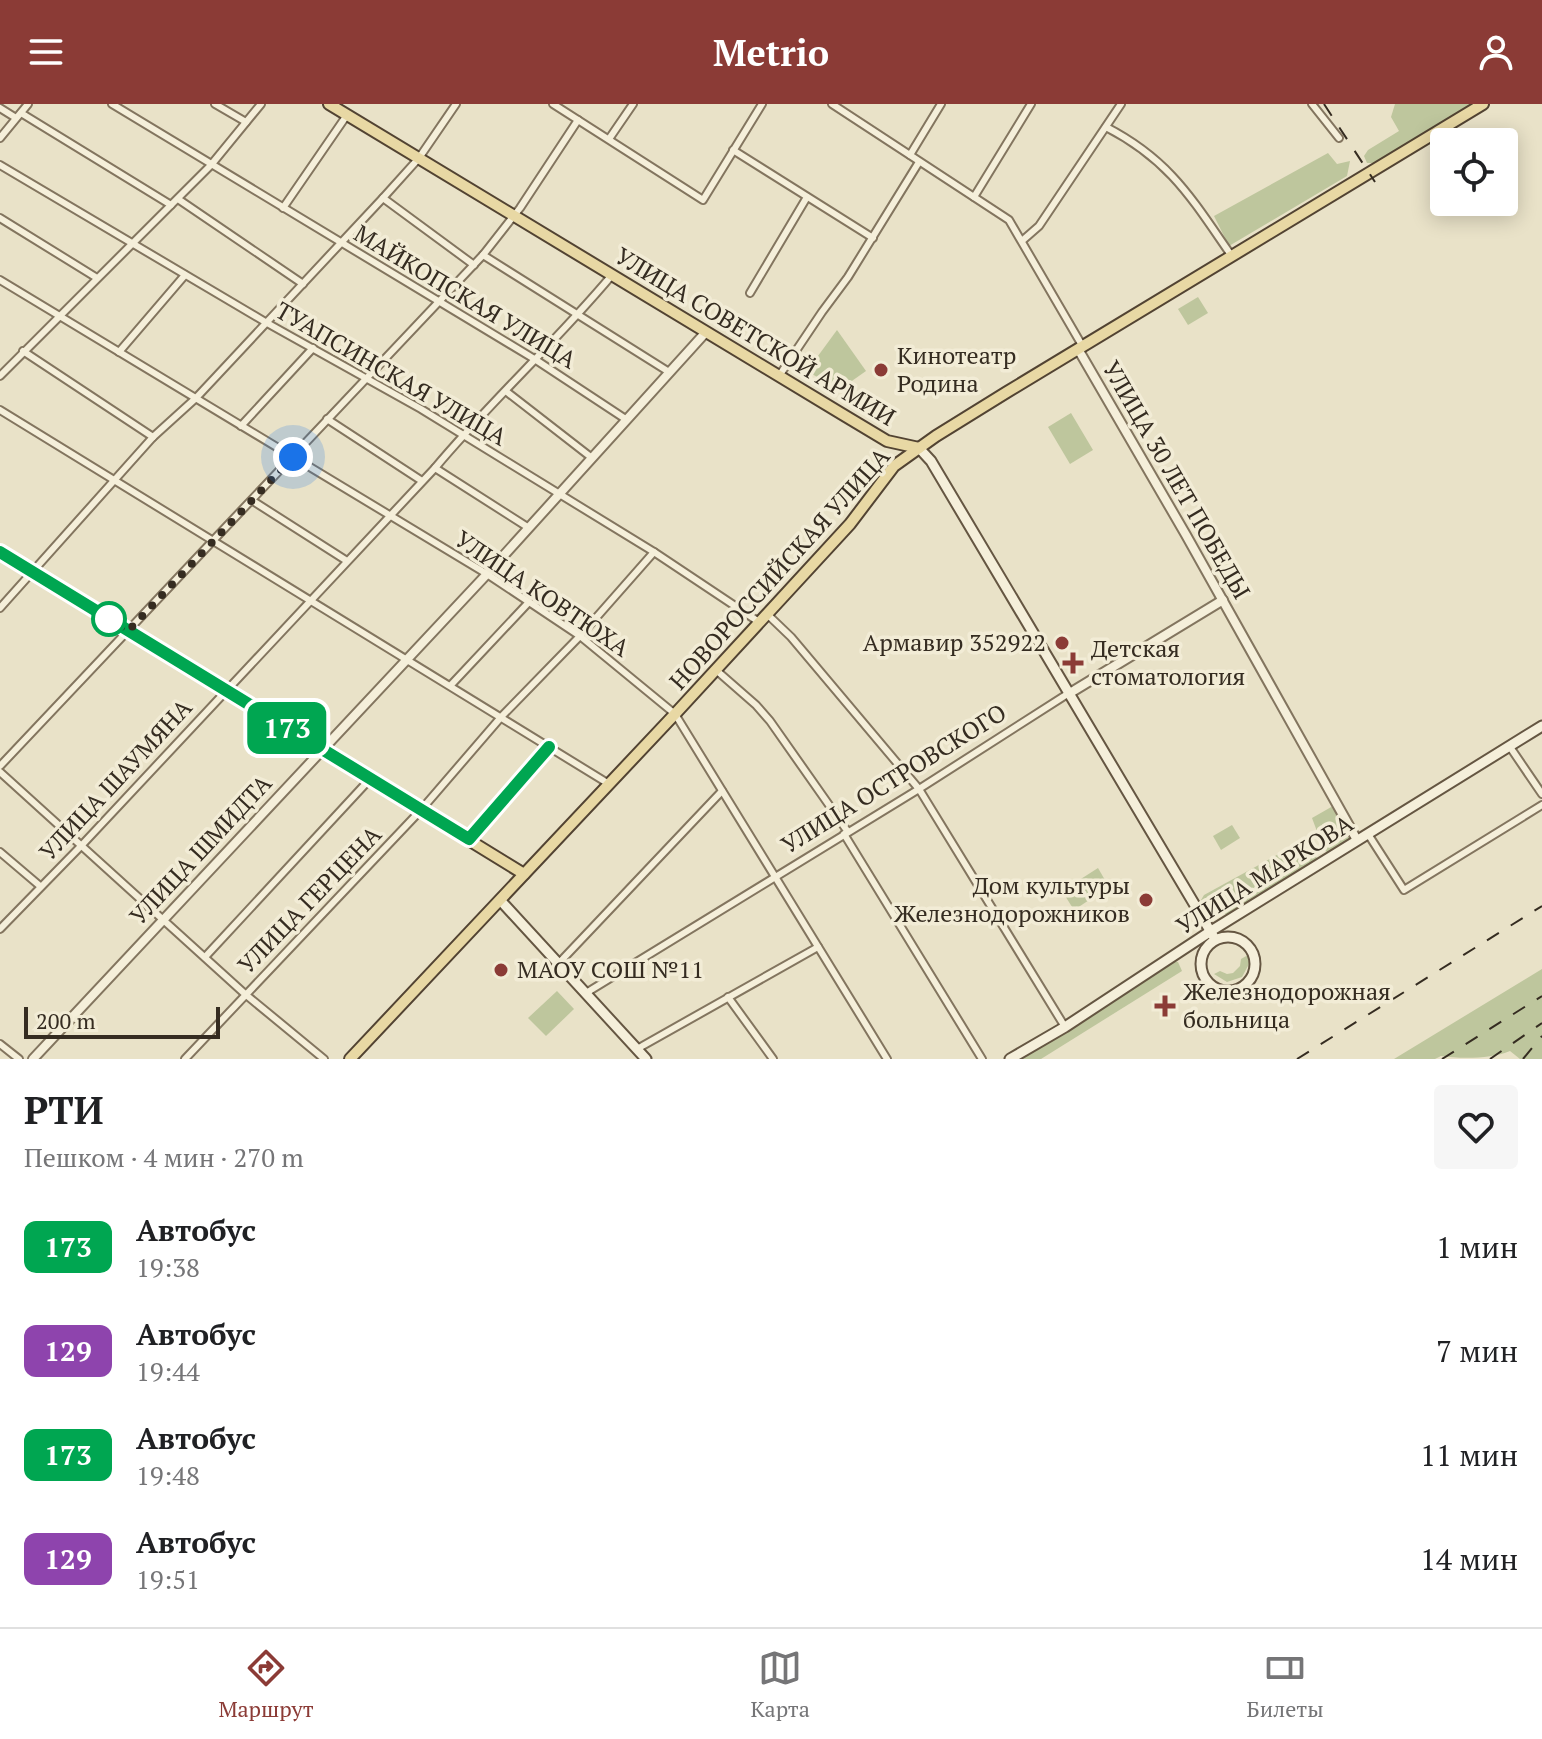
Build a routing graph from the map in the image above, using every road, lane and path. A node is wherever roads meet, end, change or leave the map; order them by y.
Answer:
1 (28, 104) edge
2 (112, 104) edge
3 (215, 104) edge
4 (261, 104) edge
5 (329, 104) edge
6 (456, 104) edge
7 (553, 104) edge
8 (633, 104) edge
9 (762, 104) edge
10 (832, 104) edge
11 (941, 104) edge
12 (1031, 104) edge
13 (1121, 104) edge
14 (1312, 104) edge
15 (1483, 104) edge
16 (0, 108) edge
17 (345, 110) edge
18 (19, 116) junction
19 (578, 120) junction
20 (246, 122) junction
21 (1106, 127) junction
22 (0, 138) edge
23 (1339, 138) dead end
24 (609, 139) junction
25 (733, 150) junction
26 (910, 155) junction
27 (419, 158) junction
28 (919, 162) junction
29 (0, 165) edge
30 (211, 165) junction
31 (807, 197) junction
32 (974, 197) junction
33 (383, 198) junction
34 (178, 199) junction
35 (171, 205) junction
36 (283, 208) junction
37 (515, 216) junction
38 (0, 218) edge
39 (873, 238) junction
40 (1023, 240) junction
41 (130, 243) junction
42 (342, 243) junction
43 (483, 255) junction
44 (1231, 255) junction
45 (474, 265) junction
46 (185, 275) junction
47 (612, 275) junction
48 (97, 278) junction
49 (0, 280) edge
50 (303, 284) junction
51 (750, 293) dead end
52 (437, 301) junction
53 (60, 316) junction
54 (578, 316) junction
55 (267, 323) junction
56 (706, 332) junction
57 (313, 348) junction
58 (1080, 348) junction
59 (23, 351) junction
60 (119, 352) junction
61 (536, 360) junction
62 (669, 372) junction
63 (0, 376) edge
64 (779, 376) junction
65 (365, 378) junction
66 (507, 392) junction
67 (196, 398) junction
68 (0, 410) edge
69 (327, 419) junction
70 (627, 420) junction
71 (241, 426) junction
72 (463, 434) junction
73 (153, 437) junction
74 (919, 448) junction
75 (293, 457) junction
76 (592, 458) junction
77 (435, 468) junction
78 (115, 479) junction
79 (422, 481) junction
80 (560, 494) junction
81 (253, 501) junction
82 (388, 516) junction
83 (529, 528) junction
84 (214, 540) junction
85 (0, 552) edge
86 (654, 552) junction
87 (347, 561) junction
88 (34, 572) junction
89 (487, 574) junction
90 (310, 600) junction
91 (1223, 600) junction
92 (529, 602) junction
93 (0, 608) edge
94 (763, 618) junction
95 (128, 631) junction
96 (580, 636) junction
97 (407, 658) junction
98 (716, 670) junction
99 (451, 685) junction
100 (225, 690) junction
101 (1070, 693) junction
102 (675, 714) junction
103 (502, 716) junction
104 (1542, 726) edge
105 (549, 747) junction
106 (1510, 747) junction
107 (321, 749) junction
108 (0, 769) edge
109 (370, 779) junction
110 (609, 784) junction
111 (919, 789) junction
112 (722, 791) junction
113 (1542, 794) edge
114 (1542, 805) edge
115 (421, 810) junction
116 (846, 833) junction
117 (1368, 834) junction
118 (469, 839) junction
119 (1357, 840) junction
120 (81, 846) junction
121 (0, 852) edge
122 (524, 874) junction
123 (774, 877) junction
124 (40, 886) junction
125 (500, 900) junction
126 (163, 920) junction
127 (0, 929) edge
128 (1213, 935) junction
129 (818, 947) junction
130 (205, 957) junction
131 (559, 963) junction
132 (586, 993) junction
133 (245, 994) junction
134 (728, 997) junction
135 (1065, 1027) junction
136 (0, 1044) edge
137 (637, 1049) junction
138 (19, 1059) edge
139 (33, 1059) edge
140 (185, 1059) edge
141 (324, 1059) edge
142 (350, 1059) edge
143 (646, 1059) edge
144 (773, 1059) edge
145 (887, 1059) edge
146 (982, 1059) edge
147 (1010, 1059) edge

1 - 18 street
2 - 30 street, МАЙКОПСКАЯ УЛИЦА
3 - 20 street
4 - 20 street
5 - 17 main road, УЛИЦА СОВЕТСКОЙ АРМИИ
6 - 27 street
7 - 19 street
8 - 24 street
9 - 25 street
10 - 26 street, УЛИЦА 30 ЛЕТ ПОБЕДЫ
11 - 26 street
12 - 32 street
13 - 21 street
14 - 23 street
15 - 44 main road, НОВОРОССИЙСКАЯ УЛИЦА
16 - 18 street
17 - 27 main road, УЛИЦА СОВЕТСКОЙ АРМИИ
17 - 36 street
18 - 22 street
18 - 35 street
19 - 24 street
19 - 37 street
20 - 30 street
21 - 40 street
21 - 44 street
24 - 25 street
25 - 31 street
26 - 28 street, УЛИЦА 30 ЛЕТ ПОБЕДЫ
27 - 33 street
27 - 37 main road, УЛИЦА СОВЕТСКОЙ АРМИИ
28 - 32 street, УЛИЦА 30 ЛЕТ ПОБЕДЫ
28 - 39 street
29 - 41 street, ТУАПСИНСКАЯ УЛИЦА
30 - 34 street
30 - 36 street, МАЙКОПСКАЯ УЛИЦА
31 - 39 street
31 - 51 street
32 - 40 street, УЛИЦА 30 ЛЕТ ПОБЕДЫ
33 - 42 street
33 - 45 street
34 - 35 street
34 - 50 street
35 - 41 street
36 - 42 street, МАЙКОПСКАЯ УЛИЦА
37 - 43 street
37 - 47 main road, УЛИЦА СОВЕТСКОЙ АРМИИ
38 - 48 street
39 - 64 street
40 - 58 street, УЛИЦА 30 ЛЕТ ПОБЕДЫ
41 - 46 street, ТУАПСИНСКАЯ УЛИЦА
41 - 48 street
42 - 50 street
42 - 52 street, МАЙКОПСКАЯ УЛИЦА
43 - 45 street
43 - 54 street
44 - 58 main road, НОВОРОССИЙСКАЯ УЛИЦА
45 - 52 street
46 - 55 street, ТУАПСИНСКАЯ УЛИЦА
46 - 60 street
47 - 54 street, УЛИЦА ШАУМЯНА
47 - 56 main road, УЛИЦА СОВЕТСКОЙ АРМИИ
48 - 53 street
49 - 53 street, УЛИЦА КОВТЮХА
50 - 55 street
52 - 61 street, МАЙКОПСКАЯ УЛИЦА
52 - 65 street
53 - 59 street
53 - 60 street, УЛИЦА КОВТЮХА
54 - 61 street, УЛИЦА ШАУМЯНА
54 - 62 street
55 - 57 street, ТУАПСИНСКАЯ УЛИЦА
55 - 67 street
56 - 62 street, УЛИЦА ШМИДТА
56 - 64 main road, УЛИЦА СОВЕТСКОЙ АРМИИ
57 - 65 street, ТУАПСИНСКАЯ УЛИЦА
57 - 71 street
58 - 74 main road, НОВОРОССИЙСКАЯ УЛИЦА
58 - 91 street, УЛИЦА 30 ЛЕТ ПОБЕДЫ
59 - 63 street
59 - 73 street
60 - 67 street, УЛИЦА КОВТЮХА
61 - 66 street, УЛИЦА ШАУМЯНА
61 - 70 street, МАЙКОПСКАЯ УЛИЦА
62 - 70 street, УЛИЦА ШМИДТА
64 - 74 main road, УЛИЦА СОВЕТСКОЙ АРМИИ
65 - 69 street
65 - 72 street, ТУАПСИНСКАЯ УЛИЦА
66 - 72 street, УЛИЦА ШАУМЯНА
66 - 76 street
67 - 71 street, УЛИЦА КОВТЮХА
67 - 73 street
68 - 78 street
69 - 75 street
69 - 79 street
70 - 76 street, УЛИЦА ШМИДТА
71 - 75 street, УЛИЦА КОВТЮХА
72 - 77 street, УЛИЦА ШАУМЯНА
72 - 80 street, ТУАПСИНСКАЯ УЛИЦА
73 - 78 street
74 - 94 main road, НОВОРОССИЙСКАЯ УЛИЦА
74 - 101 main road
75 - 81 street
75 - 82 street, УЛИЦА КОВТЮХА
76 - 80 street, УЛИЦА ШМИДТА
77 - 79 street, УЛИЦА ШАУМЯНА
77 - 83 street
78 - 84 street
78 - 88 street
79 - 82 street, УЛИЦА ШАУМЯНА
80 - 83 street, УЛИЦА ШМИДТА
80 - 86 street, ТУАПСИНСКАЯ УЛИЦА
81 - 84 street
81 - 87 street
82 - 87 street, УЛИЦА ШАУМЯНА
82 - 89 street, УЛИЦА КОВТЮХА
83 - 89 street, УЛИЦА ШМИДТА
84 - 90 street
84 - 95 street
85 - 88 main road
86 - 94 street, ТУАПСИНСКАЯ УЛИЦА
86 - 96 street, УЛИЦА ГЕРЦЕНА
87 - 90 street, УЛИЦА ШАУМЯНА
88 - 93 street
88 - 95 main road
89 - 92 street, УЛИЦА КОВТЮХА
89 - 97 street, УЛИЦА ШМИДТА
90 - 97 street
90 - 100 street, УЛИЦА ШАУМЯНА
91 - 101 street, УЛИЦА ОСТРОВСКОГО
91 - 119 street, УЛИЦА 30 ЛЕТ ПОБЕДЫ
92 - 96 street, УЛИЦА КОВТЮХА
92 - 99 street
94 - 98 main road, НОВОРОССИЙСКАЯ УЛИЦА
94 - 111 street, ТУАПСИНСКАЯ УЛИЦА
95 - 100 main road
95 - 108 street
96 - 102 street, УЛИЦА КОВТЮХА
96 - 103 street, УЛИЦА ГЕРЦЕНА
97 - 99 street
97 - 107 street, УЛИЦА ШМИДТА
98 - 102 main road, НОВОРОССИЙСКАЯ УЛИЦА
98 - 116 street
99 - 103 street
100 - 107 main road
100 - 120 street, УЛИЦА ШАУМЯНА
101 - 111 street, УЛИЦА ОСТРОВСКОГО
101 - 128 main road
102 - 110 main road, НОВОРОССИЙСКАЯ УЛИЦА
102 - 112 street, УЛИЦА КОВТЮХА
103 - 105 street
103 - 115 street, УЛИЦА ГЕРЦЕНА
104 - 106 main road, УЛИЦА МАРКОВА
105 - 110 street
105 - 118 street
106 - 113 street
106 - 117 main road, УЛИЦА МАРКОВА
107 - 109 main road
107 - 126 street, УЛИЦА ШМИДТА
108 - 120 street
109 - 115 main road
109 - 130 street
110 - 122 main road, НОВОРОССИЙСКАЯ УЛИЦА
111 - 116 street, УЛИЦА ОСТРОВСКОГО
111 - 135 street, ТУАПСИНСКАЯ УЛИЦА
112 - 123 street, УЛИЦА КОВТЮХА
112 - 131 street
114 - 117 street
115 - 118 main road
115 - 133 street, УЛИЦА ГЕРЦЕНА
116 - 123 street, УЛИЦА ОСТРОВСКОГО
116 - 146 street
117 - 119 main road, УЛИЦА МАРКОВА
118 - 122 main road
119 - 128 main road, УЛИЦА МАРКОВА
120 - 124 street, УЛИЦА ШАУМЯНА
120 - 126 street
121 - 124 street
122 - 125 main road, НОВОРОССИЙСКАЯ УЛИЦА
123 - 129 street, УЛИЦА КОВТЮХА
123 - 132 street, УЛИЦА ОСТРОВСКОГО
124 - 127 street, УЛИЦА ШАУМЯНА
125 - 131 main road
125 - 142 main road, НОВОРОССИЙСКАЯ УЛИЦА
126 - 130 street
126 - 139 street, УЛИЦА ШМИДТА
128 - 128 main road
128 - 135 main road, УЛИЦА МАРКОВА
129 - 134 street
129 - 145 street, УЛИЦА КОВТЮХА
130 - 133 street
131 - 132 main road
132 - 137 main road
133 - 140 street, УЛИЦА ГЕРЦЕНА
133 - 141 street
134 - 137 street
134 - 144 street
135 - 147 main road, УЛИЦА МАРКОВА
136 - 138 street
137 - 143 main road

